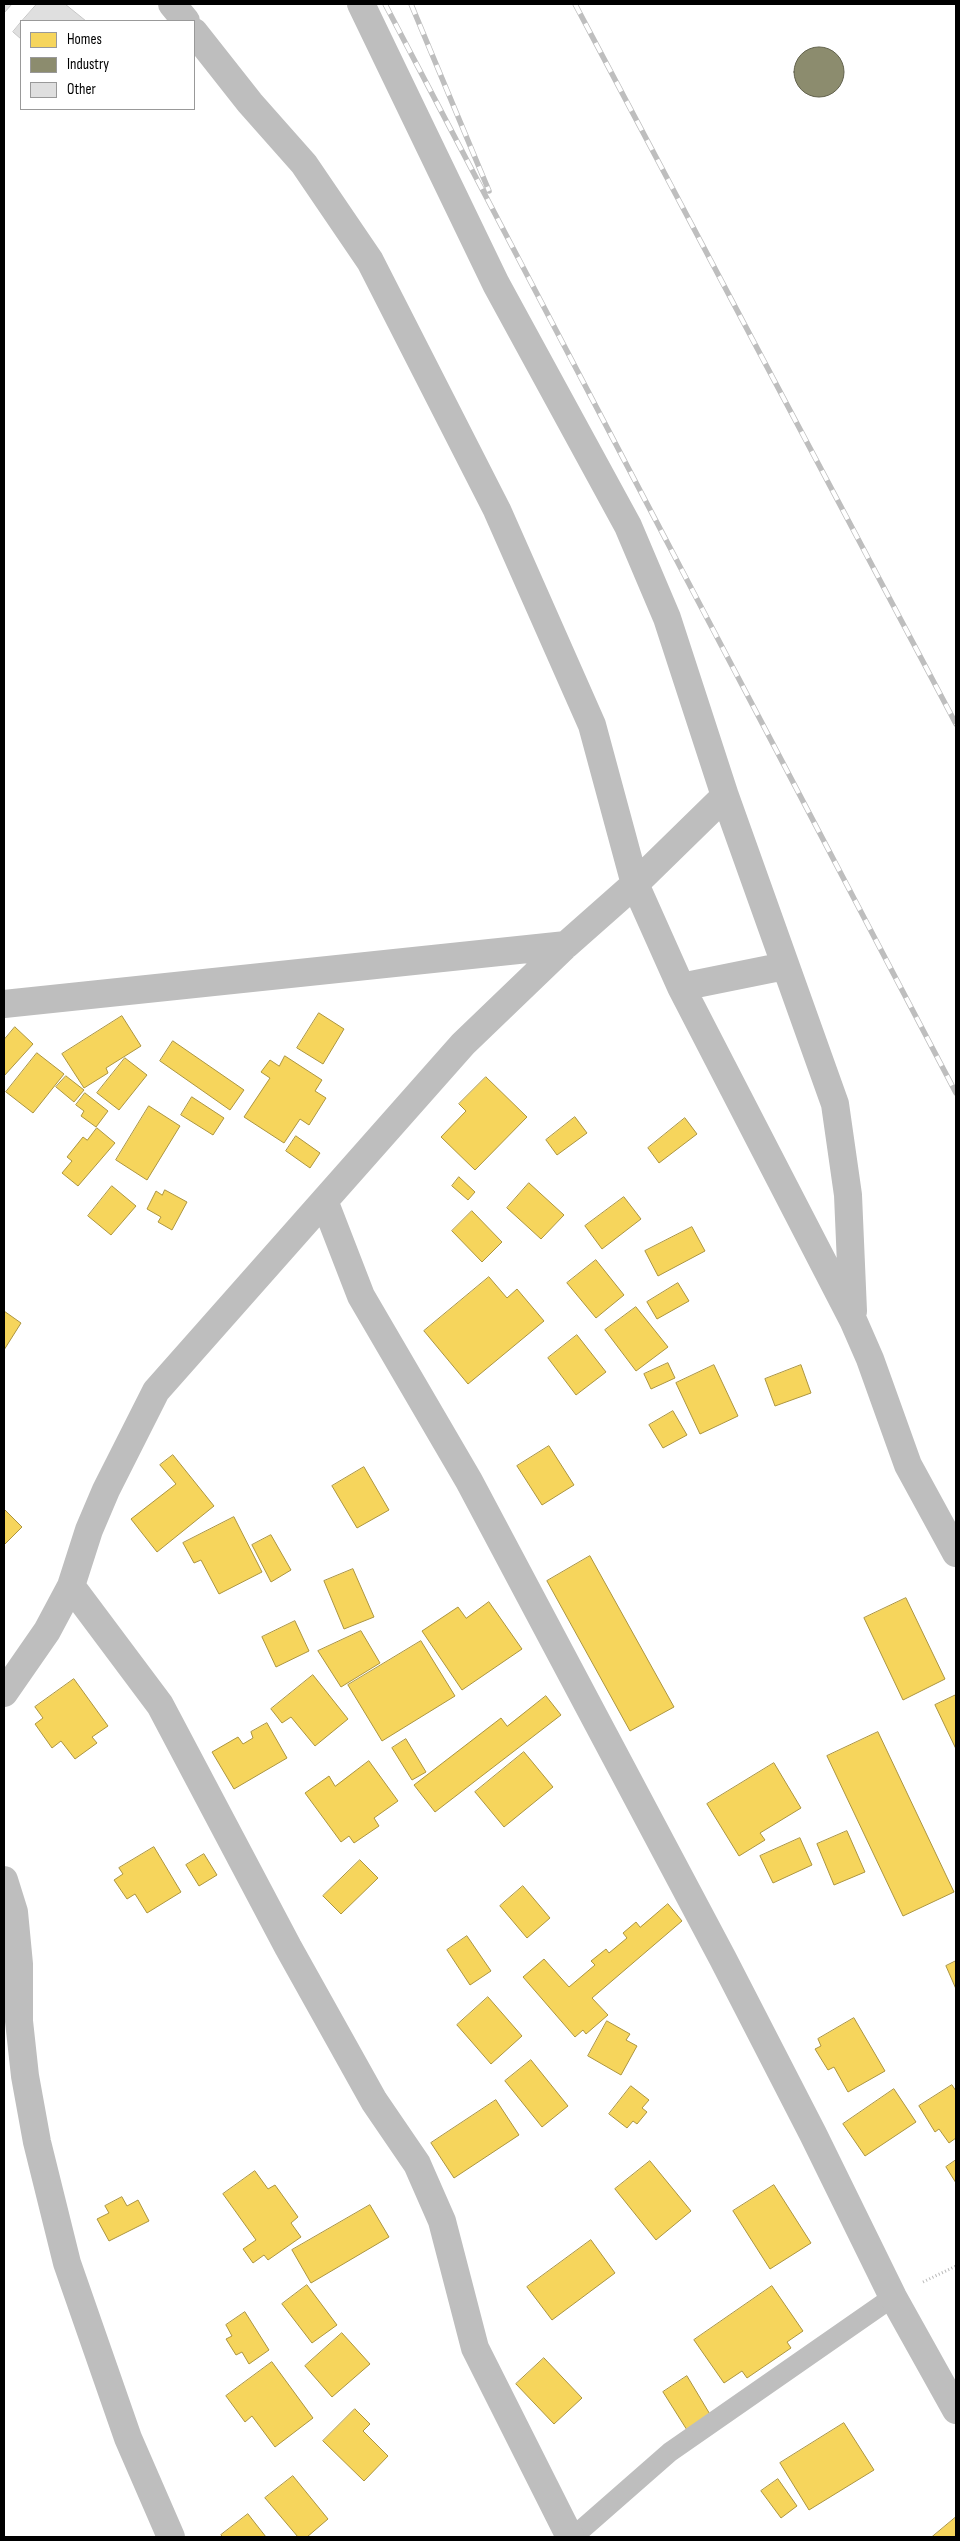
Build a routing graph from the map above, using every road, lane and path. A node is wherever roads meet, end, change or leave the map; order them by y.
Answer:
1 (172, 4) edge
2 (361, 4) edge
3 (185, 20) edge
4 (195, 33) edge
5 (725, 796) junction
6 (635, 884) junction
7 (566, 945) junction
8 (785, 966) junction
9 (681, 987) junction
10 (4, 1004) edge
11 (324, 1203) junction
12 (853, 1320) junction
13 (956, 1553) edge
14 (71, 1586) junction
15 (4, 1692) edge
16 (4, 1880) edge
17 (893, 2297) junction
18 (956, 2410) edge
19 (171, 2537) edge
20 (572, 2537) edge

1 - 3 street
2 - 5 street
4 - 6 street
5 - 6 street
5 - 8 street
6 - 7 street
6 - 9 street
7 - 10 street
7 - 11 street
8 - 9 street
8 - 12 street
9 - 12 street
11 - 14 street
11 - 17 street
12 - 13 street
14 - 15 street
14 - 20 street
16 - 19 street
17 - 18 street
17 - 20 lane

